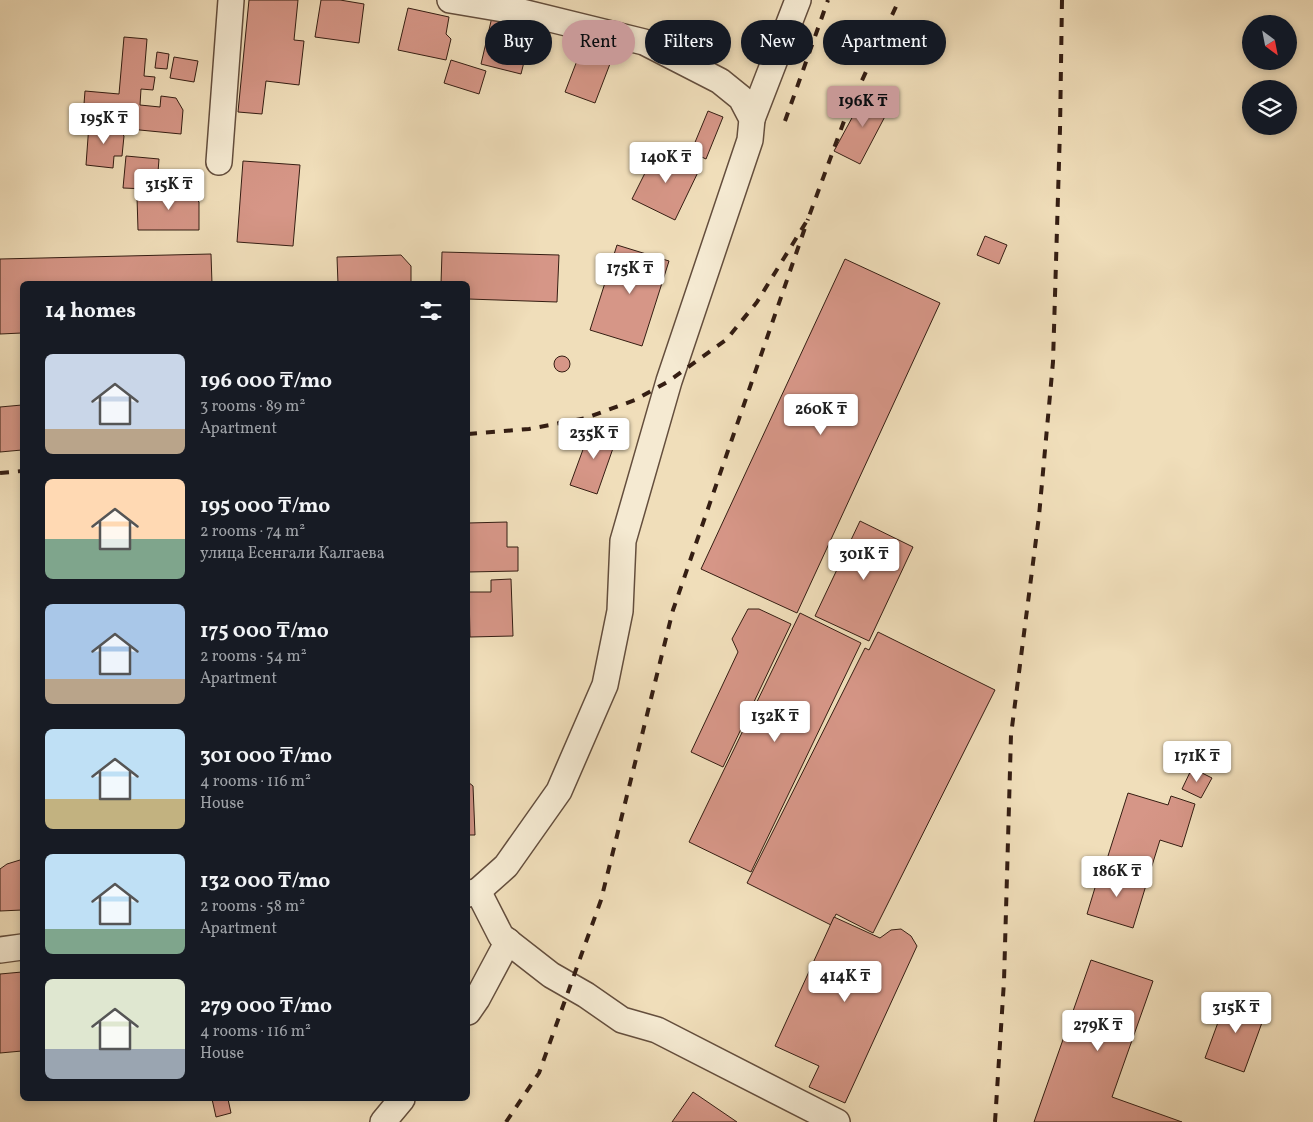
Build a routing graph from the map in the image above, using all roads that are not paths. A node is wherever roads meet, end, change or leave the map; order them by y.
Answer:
1 (231, 0) edge
2 (450, 0) edge
3 (798, 0) edge
4 (752, 119) junction
5 (219, 162) dead end
6 (473, 893) edge
7 (508, 941) junction
8 (20, 947) edge
9 (0, 950) edge
10 (470, 1009) edge
11 (400, 1101) edge
12 (383, 1122) edge
13 (837, 1122) edge

1 - 5 street
2 - 4 street
3 - 4 street
4 - 6 street
6 - 7 street
7 - 10 street
7 - 13 street
8 - 9 street
11 - 12 street

